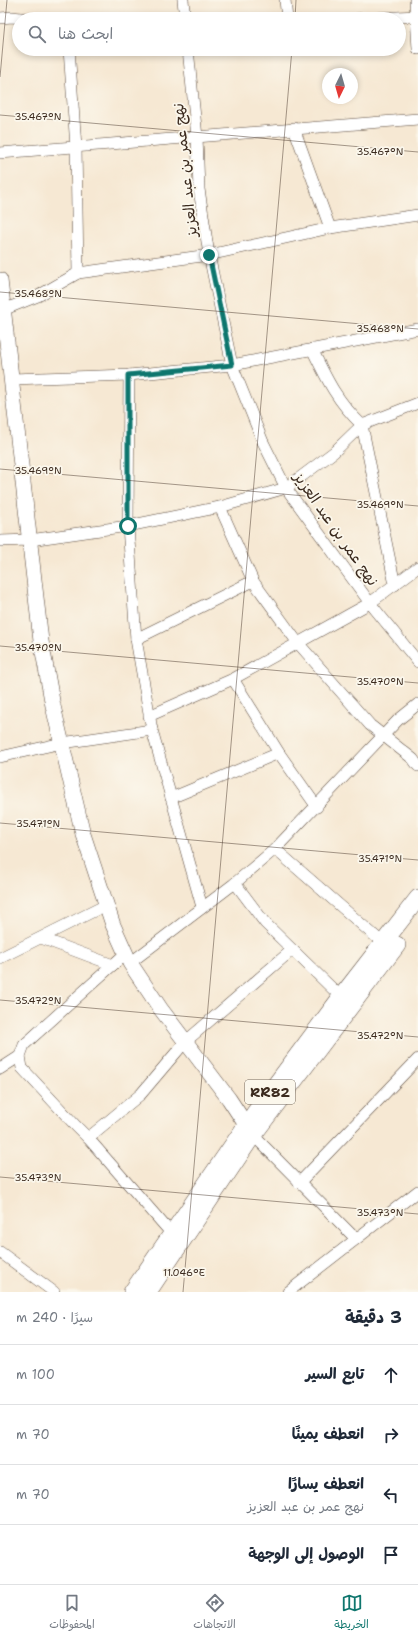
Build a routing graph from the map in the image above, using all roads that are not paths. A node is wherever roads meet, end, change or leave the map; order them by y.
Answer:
1 (183, 0) edge
2 (285, 0) edge
3 (415, 0) edge
4 (184, 12) edge
5 (286, 12) edge
6 (417, 16) edge
7 (12, 17) edge
8 (406, 17) edge
9 (0, 18) edge
10 (418, 49) edge
11 (70, 56) edge
12 (189, 56) edge
13 (418, 119) edge
14 (294, 128) junction
15 (197, 137) junction
16 (76, 147) junction
17 (0, 153) edge
18 (418, 215) edge
19 (330, 228) junction
20 (209, 255) junction
21 (78, 273) junction
22 (0, 280) edge
23 (3, 310) junction
24 (3, 328) edge
25 (418, 329) edge
26 (312, 349) junction
27 (232, 365) junction
28 (128, 375) junction
29 (12, 379) junction
30 (418, 403) edge
31 (362, 425) junction
32 (286, 488) junction
33 (220, 507) junction
34 (128, 526) junction
35 (30, 540) junction
36 (0, 541) edge
37 (418, 567) edge
38 (253, 582) junction
39 (395, 585) junction
40 (370, 603) junction
41 (136, 639) junction
42 (298, 643) junction
43 (418, 662) edge
44 (233, 679) junction
45 (418, 704) edge
46 (149, 716) junction
47 (152, 730) junction
48 (384, 736) junction
49 (62, 743) junction
50 (279, 753) junction
51 (0, 757) edge
52 (418, 766) edge
53 (171, 798) junction
54 (317, 807) junction
55 (276, 849) junction
56 (235, 883) junction
57 (106, 905) junction
58 (202, 907) junction
59 (416, 911) edge
60 (41, 938) junction
61 (384, 944) junction
62 (292, 950) junction
63 (0, 958) edge
64 (128, 958) junction
65 (113, 965) junction
66 (341, 997) junction
67 (184, 1042) junction
68 (20, 1056) junction
69 (418, 1059) edge
70 (0, 1069) edge
71 (223, 1092) junction
72 (261, 1115) junction
73 (249, 1130) junction
74 (88, 1138) junction
75 (299, 1183) junction
76 (418, 1190) edge
77 (171, 1233) junction
78 (356, 1239) junction
79 (0, 1252) edge
80 (54, 1292) edge
81 (132, 1292) edge
82 (148, 1292) edge
83 (288, 1292) edge

1 - 4 street
2 - 5 street
3 - 6 street
6 - 8 street
6 - 10 street
7 - 9 street
11 - 16 street
12 - 15 street, نهج عمر بن عبد العزيز
13 - 14 street
14 - 15 street
14 - 19 street
15 - 16 street
15 - 20 street, نهج عمر بن عبد العزيز
16 - 17 street
16 - 21 street
18 - 19 street
19 - 20 street
20 - 21 street
20 - 27 street, نهج عمر بن عبد العزيز
21 - 23 street
22 - 23 street
23 - 24 street
24 - 29 street
25 - 26 street
26 - 27 street
26 - 31 street
27 - 28 street
27 - 32 street, نهج عمر بن عبد العزيز
28 - 29 street
28 - 34 street
29 - 35 street
30 - 31 street
31 - 32 street
31 - 39 street
32 - 33 street
32 - 40 street, نهج عمر بن عبد العزيز
33 - 34 street
33 - 38 street
34 - 35 street
34 - 41 street
35 - 36 street
35 - 49 street
37 - 39 street
38 - 41 street
38 - 42 street
39 - 40 street
40 - 42 street
40 - 43 street, نهج عمر بن عبد العزيز
41 - 46 street
42 - 44 street
42 - 48 street
44 - 46 street
44 - 50 street
45 - 48 street
46 - 47 street
47 - 49 street
47 - 53 street
48 - 52 street
48 - 54 street
49 - 51 street
49 - 57 street
50 - 53 street
50 - 54 street
53 - 58 street
54 - 55 street
55 - 56 street
55 - 61 street
56 - 58 street
56 - 62 street
57 - 60 street
57 - 64 street
58 - 64 street
59 - 61 main road, RR82
59 - 72 main road, RR82
60 - 63 street
60 - 65 street
61 - 66 main road, RR82
62 - 66 street
62 - 67 street
64 - 65 street
64 - 67 street
65 - 68 street
66 - 72 main road, RR82
67 - 71 street
67 - 74 street
68 - 70 street
68 - 74 street
69 - 75 street
71 - 72 street
71 - 73 street
72 - 73 main road, RR82
73 - 75 street
73 - 77 main road, RR82
73 - 82 main road, RR82
74 - 77 street
75 - 78 street
76 - 78 street
77 - 81 main road, RR82
78 - 83 street
79 - 80 street

